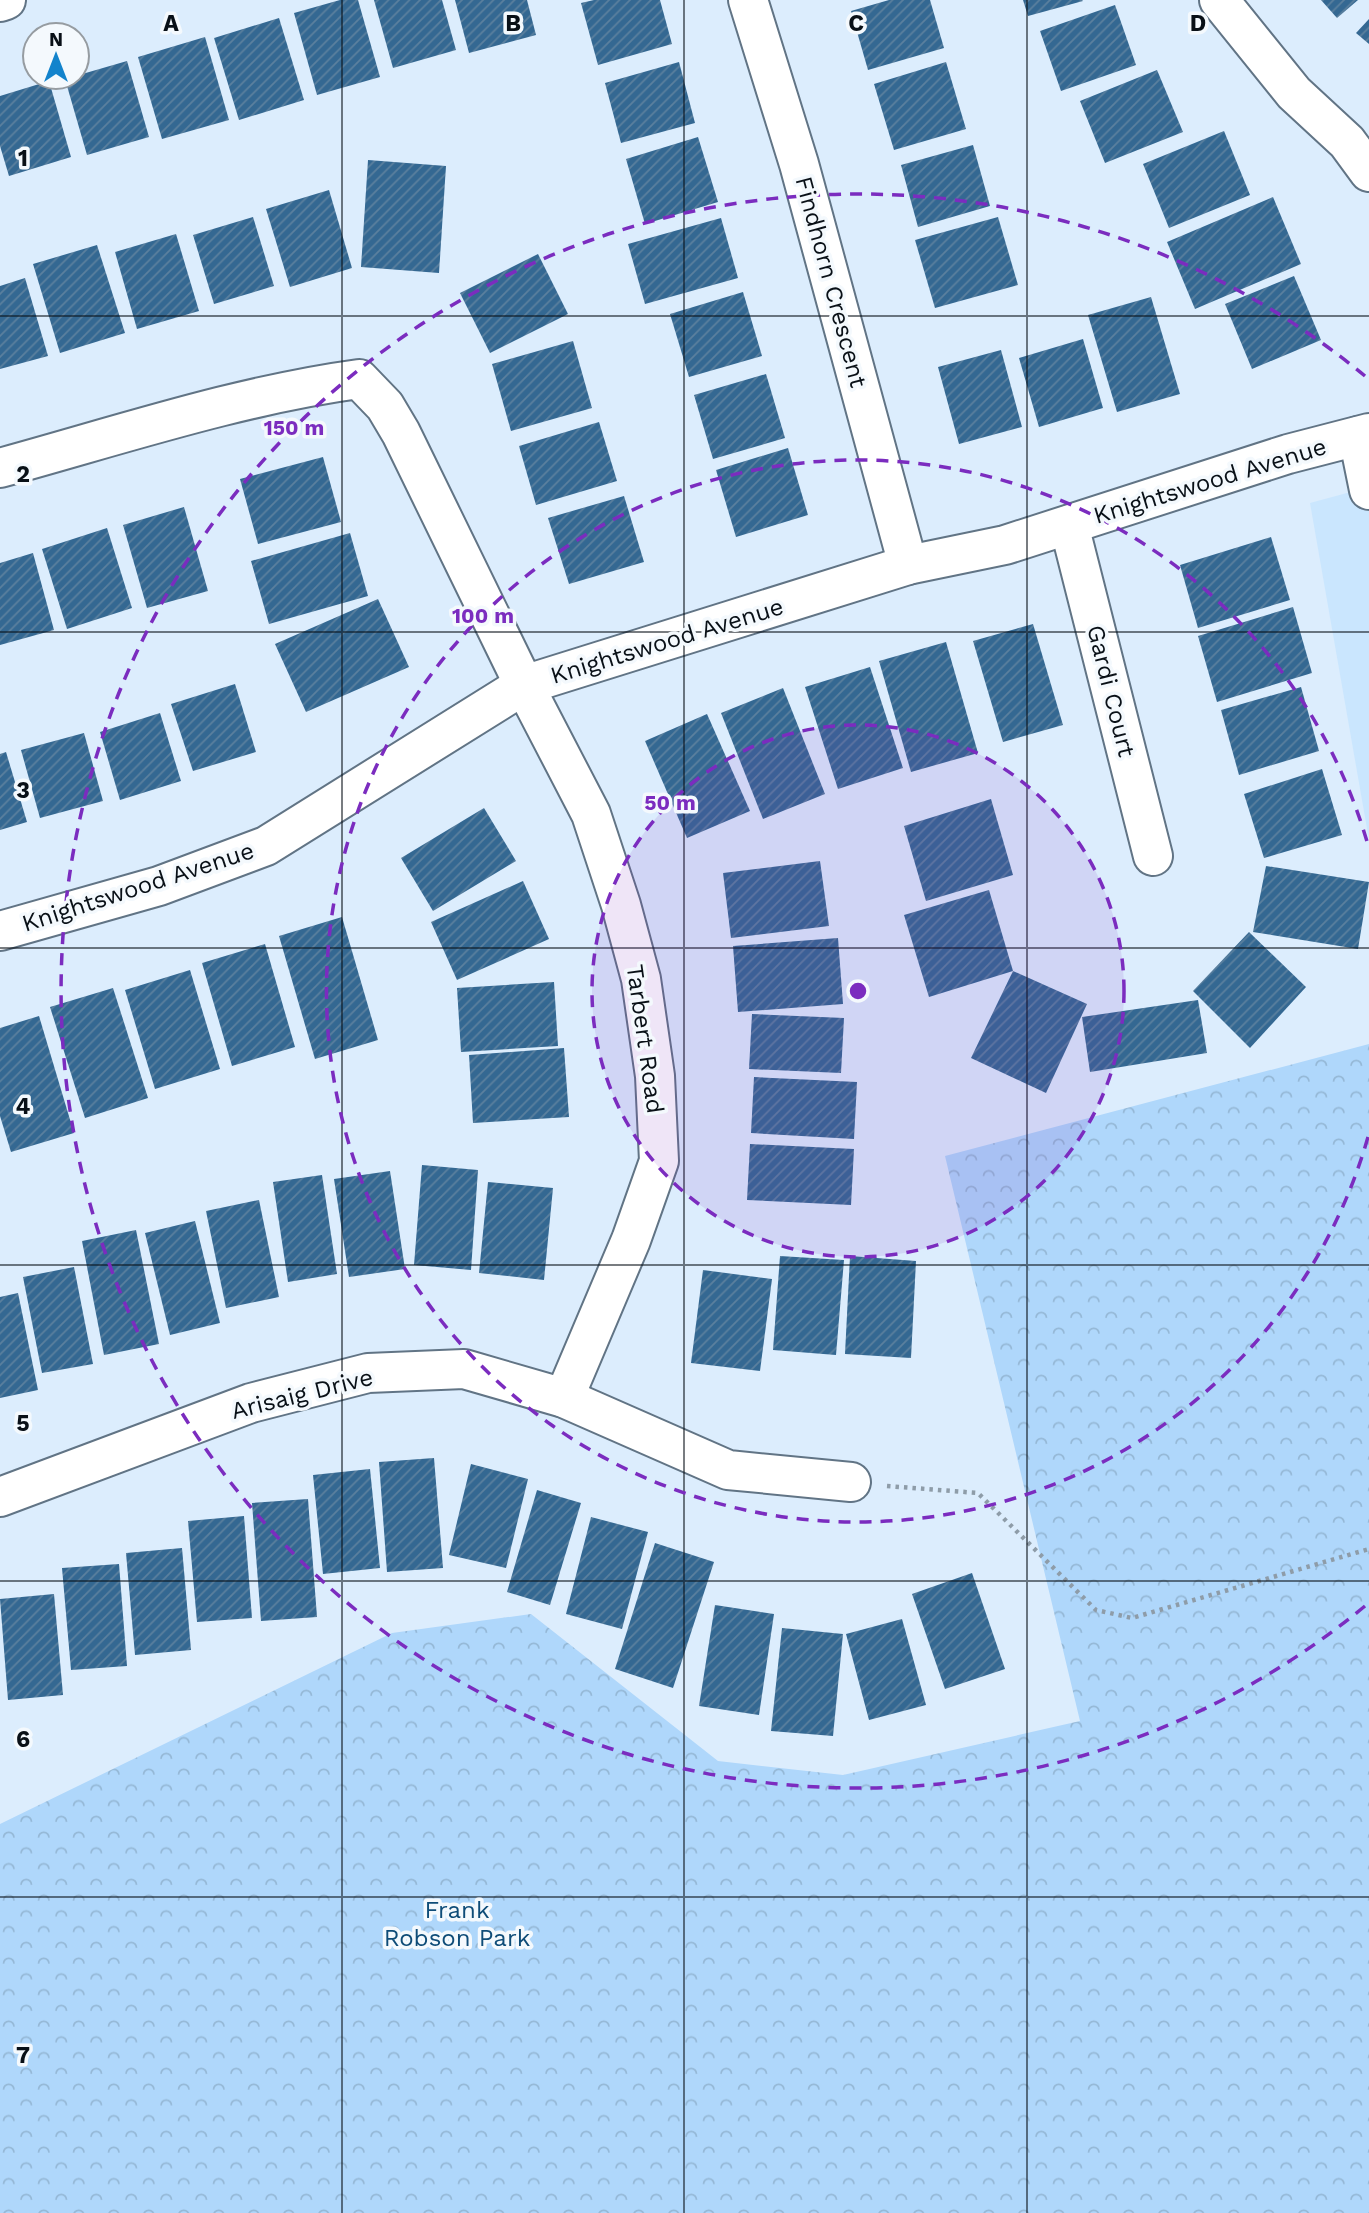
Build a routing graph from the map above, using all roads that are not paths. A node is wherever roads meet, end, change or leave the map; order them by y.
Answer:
1 (6, 0) edge
2 (748, 0) edge
3 (1219, 0) edge
4 (0, 2) edge
5 (1369, 172) edge
6 (1363, 435) edge
7 (0, 468) edge
8 (1369, 490) edge
9 (1069, 525) junction
10 (908, 565) junction
11 (524, 685) junction
12 (1153, 856) dead end
13 (0, 931) edge
14 (564, 1398) junction
15 (851, 1482) road end
16 (0, 1497) edge

1 - 4 street
2 - 10 street, Findhorn Crescent
3 - 5 street
6 - 8 street
6 - 9 street, Knightswood Avenue
7 - 11 street
9 - 10 street, Knightswood Avenue
9 - 12 street, Gardi Court
10 - 11 street, Knightswood Avenue
11 - 13 street, Knightswood Avenue
11 - 14 street, Tarbert Road
14 - 15 street, Arisaig Drive
14 - 16 street, Arisaig Drive

